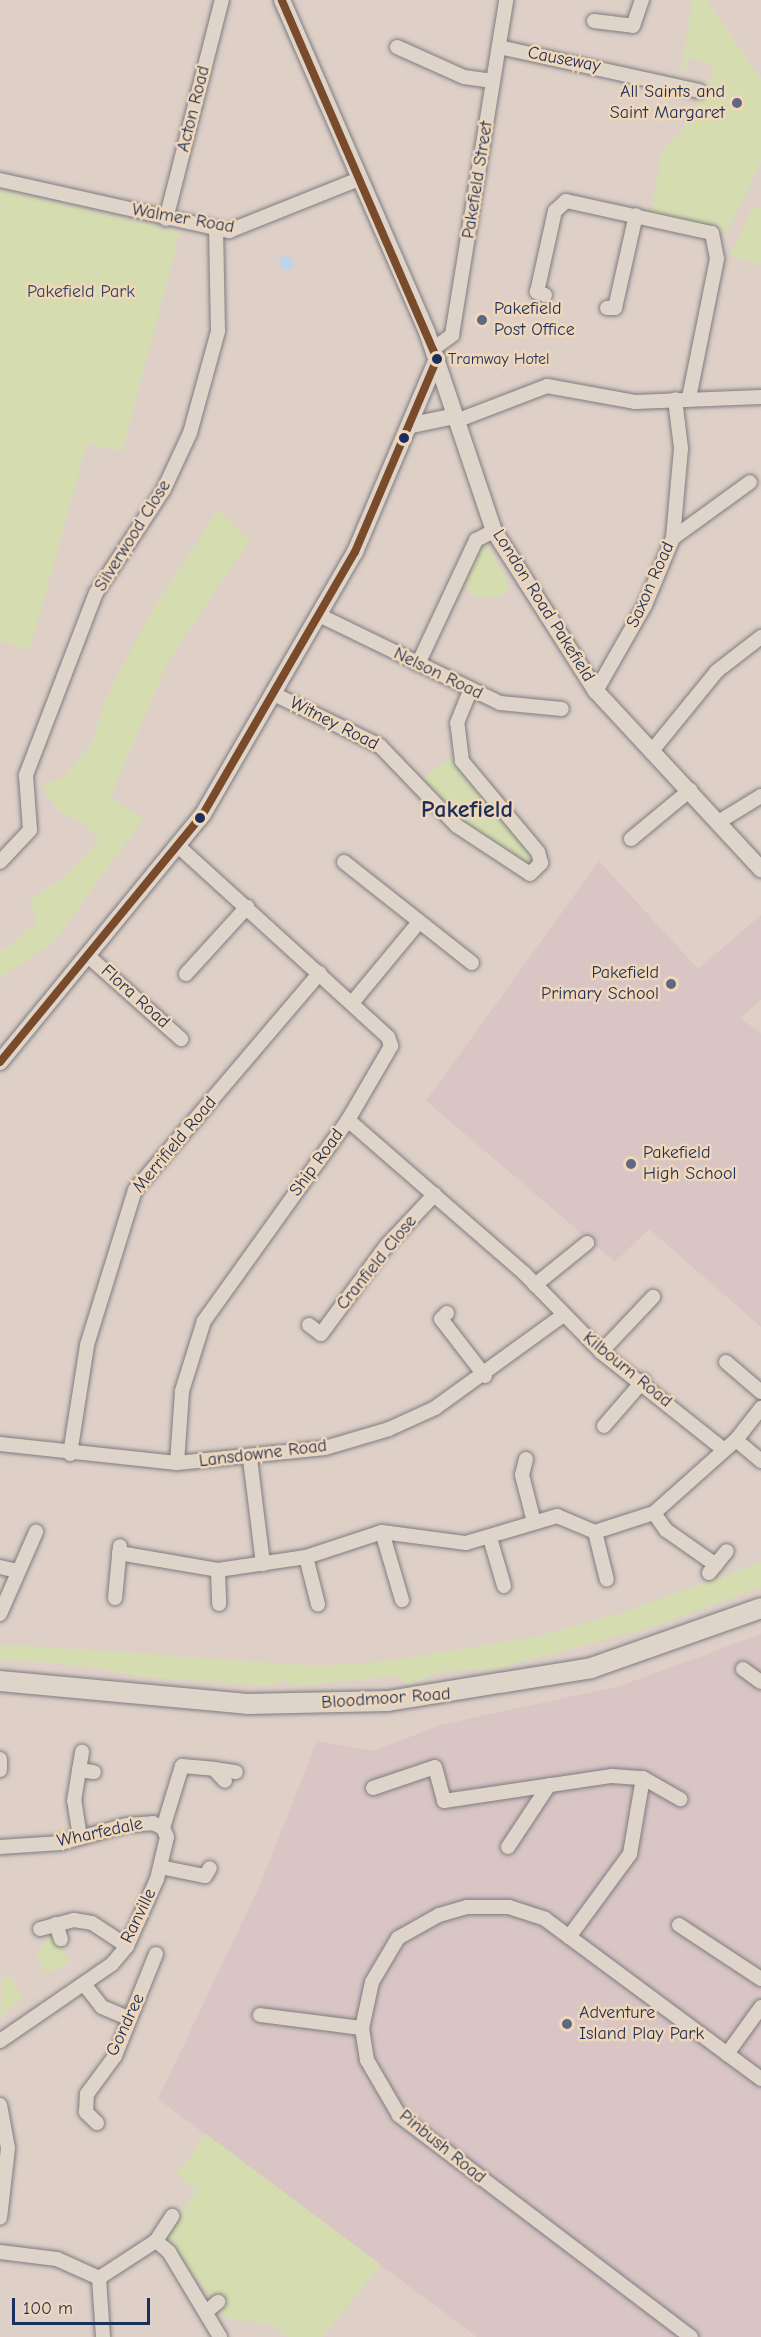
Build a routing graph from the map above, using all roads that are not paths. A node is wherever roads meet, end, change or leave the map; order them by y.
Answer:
1 (222, 0) edge
2 (282, 0) edge
3 (506, 0) edge
4 (642, 0) edge
5 (594, 21) dead end
6 (397, 47) dead end
7 (499, 47) junction
8 (493, 81) junction
9 (699, 91) dead end
10 (359, 179) junction
11 (0, 180) edge
12 (636, 215) junction
13 (166, 219) junction
14 (216, 228) junction
15 (537, 293) dead end
16 (615, 309) dead end
17 (435, 354) junction
18 (761, 397) edge
19 (682, 399) junction
20 (455, 419) junction
21 (412, 425) junction
22 (750, 482) dead end
23 (494, 531) junction
24 (673, 538) junction
25 (321, 616) junction
26 (761, 637) edge
27 (418, 664) junction
28 (470, 690) junction
29 (596, 691) junction
30 (276, 694) junction
31 (562, 709) dead end
32 (651, 752) junction
33 (690, 790) junction
34 (761, 796) edge
35 (720, 822) junction
36 (631, 839) dead end
37 (180, 848) junction
38 (0, 862) edge
39 (344, 862) dead end
40 (761, 869) edge
41 (247, 907) junction
42 (419, 922) junction
43 (88, 956) junction
44 (472, 963) dead end
45 (186, 974) dead end
46 (320, 974) junction
47 (352, 1003) junction
48 (181, 1039) dead end
49 (0, 1062) edge
50 (348, 1120) junction
51 (435, 1194) junction
52 (587, 1243) dead end
53 (535, 1285) junction
54 (653, 1297) dead end
55 (562, 1316) junction
56 (440, 1320) dead end
57 (309, 1325) dead end
58 (602, 1352) junction
59 (726, 1362) dead end
60 (485, 1376) junction
61 (643, 1381) junction
62 (761, 1392) edge
63 (761, 1408) edge
64 (604, 1426) dead end
65 (736, 1440) junction
66 (0, 1444) edge
67 (724, 1450) junction
68 (70, 1454) junction
69 (250, 1459) junction
70 (526, 1459) dead end
71 (761, 1461) edge
72 (177, 1463) junction
73 (654, 1513) junction
74 (534, 1522) junction
75 (382, 1532) junction
76 (595, 1532) junction
77 (31, 1536) dead end
78 (490, 1538) junction
79 (728, 1551) dead end
80 (306, 1557) junction
81 (263, 1564) junction
82 (0, 1567) edge
83 (218, 1570) junction
84 (17, 1571) junction
85 (607, 1580) dead end
86 (504, 1586) dead end
87 (114, 1598) dead end
88 (401, 1601) dead end
89 (218, 1604) dead end
90 (318, 1605) dead end
91 (761, 1608) edge
92 (2, 1615) edge
93 (743, 1669) dead end
94 (0, 1681) edge
95 (761, 1682) edge
96 (82, 1752) dead end
97 (79, 1770) junction
98 (94, 1772) dead end
99 (231, 1776) dead end
100 (643, 1778) junction
101 (549, 1785) junction
102 (373, 1788) dead end
103 (680, 1799) dead end
104 (163, 1828) junction
105 (80, 1837) junction
106 (0, 1847) edge
107 (508, 1847) dead end
108 (160, 1867) junction
109 (207, 1876) dead end
110 (56, 1924) junction
111 (679, 1925) dead end
112 (40, 1929) dead end
113 (569, 1937) junction
114 (61, 1939) dead end
115 (127, 1946) junction
116 (156, 1954) dead end
117 (761, 1979) edge
118 (84, 1984) junction
119 (761, 2007) edge
120 (260, 2015) dead end
121 (130, 2019) junction
122 (362, 2028) junction
123 (0, 2041) edge
124 (727, 2054) junction
125 (761, 2079) edge
126 (2, 2113) edge
127 (96, 2123) dead end
128 (172, 2216) dead end
129 (0, 2218) edge
130 (156, 2241) junction
131 (0, 2252) edge
132 (99, 2278) junction
133 (218, 2302) dead end
134 (206, 2312) junction
135 (103, 2337) edge
136 (220, 2337) edge
137 (691, 2337) edge

1 - 13 street, Acton Road
2 - 10 main road, London Road Pakefield
3 - 7 street, Pakefield Street
4 - 5 street
6 - 8 street
7 - 8 street, Pakefield Street
7 - 9 street, Causeway
8 - 17 street, Pakefield Street
10 - 14 street, Walmer Road
10 - 17 main road, London Road Pakefield
11 - 13 street, Walmer Road
12 - 15 street
12 - 16 street
12 - 19 street, Saxon Road
13 - 14 street, Walmer Road
14 - 38 street, Silverwood Close
17 - 20 main road, London Road Pakefield
17 - 21 main road
18 - 19 street
19 - 20 street
19 - 24 street, Saxon Road
20 - 21 main road
20 - 23 main road, London Road Pakefield
21 - 25 main road
22 - 24 street
23 - 27 street
23 - 29 main road, London Road Pakefield
24 - 29 street, Saxon Road
25 - 27 street, Nelson Road
25 - 30 main road
26 - 32 street
27 - 28 street, Nelson Road
28 - 30 street, Witney Road
28 - 31 street, Nelson Road
29 - 32 main road, London Road Pakefield
30 - 37 main road
32 - 33 main road, London Road Pakefield
33 - 35 main road, London Road Pakefield
33 - 36 street
34 - 35 street
35 - 40 main road, London Road Pakefield
37 - 41 street, Ship Road
37 - 43 main road
39 - 42 street
41 - 45 street
41 - 46 street, Ship Road
42 - 44 street
42 - 47 street
43 - 48 street, Flora Road
43 - 49 main road
46 - 47 street, Ship Road
46 - 68 street, Merrifield Road
47 - 50 street, Ship Road
50 - 51 street, Kilbourn Road
50 - 72 street, Ship Road
51 - 53 street, Kilbourn Road
51 - 57 street, Cranfield Close
52 - 53 street
53 - 55 street, Kilbourn Road
54 - 58 street
55 - 58 street, Kilbourn Road
55 - 60 street, Lansdowne Road
56 - 60 street
58 - 61 street, Kilbourn Road
59 - 62 street
60 - 69 street, Lansdowne Road
61 - 64 street
61 - 67 street, Kilbourn Road
63 - 65 street
65 - 67 street
65 - 71 street
66 - 68 street, Lansdowne Road
67 - 73 street
68 - 72 street, Lansdowne Road
69 - 72 street, Lansdowne Road
69 - 81 street
70 - 74 street
73 - 76 street
73 - 79 street
74 - 76 street
74 - 78 street
75 - 78 street
75 - 80 street
75 - 88 street
76 - 85 street
77 - 84 street
78 - 86 street
80 - 81 street
80 - 90 street
81 - 83 street
82 - 84 street
83 - 87 street
83 - 89 street
84 - 92 street
91 - 94 highway, Bloodmoor Road
93 - 95 street
96 - 97 street
97 - 98 street
97 - 105 street
99 - 104 street, Ranville
100 - 101 street
100 - 103 street
100 - 113 street
101 - 102 street
101 - 107 street
104 - 105 street, Wharfedale
104 - 108 street, Ranville
105 - 106 street, Wharfedale
108 - 109 street
108 - 115 street, Ranville
110 - 112 street
110 - 114 street
110 - 115 street
111 - 117 street
113 - 122 street, Pinbush Road
113 - 124 street, Pinbush Road
115 - 118 street, Ranville
116 - 121 street, Gondree
118 - 121 street
118 - 123 street, Ranville
119 - 124 street
120 - 122 street
121 - 127 street, Gondree
122 - 137 street, Pinbush Road
124 - 125 street, Pinbush Road
126 - 129 street
128 - 130 street
130 - 132 street
130 - 134 street
131 - 132 street
132 - 135 street
133 - 134 street
134 - 136 street

